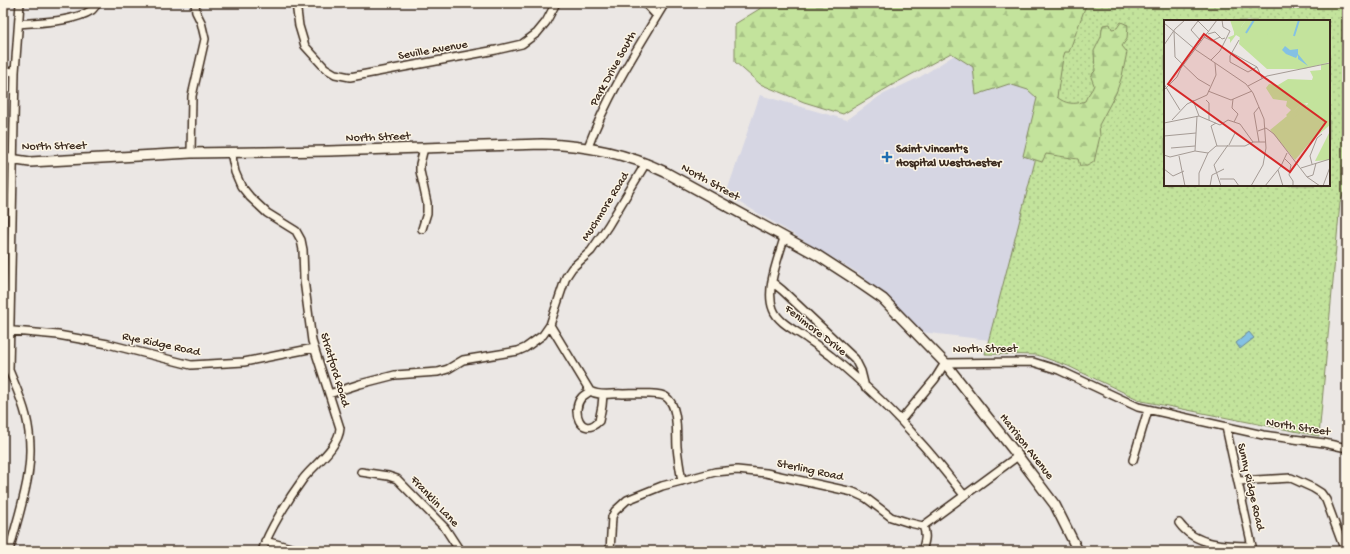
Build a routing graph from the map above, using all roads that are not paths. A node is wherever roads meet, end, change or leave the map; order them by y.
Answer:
1 (20, 3) edge
2 (98, 3) edge
3 (195, 3) edge
4 (296, 3) edge
5 (556, 3) edge
6 (644, 3) edge
7 (665, 3) edge
8 (657, 16) junction
9 (19, 24) junction
10 (3, 71) edge
11 (15, 72) junction
12 (588, 147) junction
13 (424, 148) junction
14 (231, 152) junction
15 (191, 153) junction
16 (3, 158) edge
17 (13, 160) junction
18 (646, 163) junction
19 (422, 229) dead end
20 (784, 238) junction
21 (772, 282) junction
22 (550, 325) junction
23 (6, 330) edge
24 (314, 348) junction
25 (945, 363) junction
26 (865, 387) junction
27 (590, 391) junction
28 (329, 394) junction
29 (603, 394) junction
30 (1148, 410) junction
31 (901, 420) junction
32 (1226, 427) junction
33 (1347, 448) edge
34 (1018, 456) junction
35 (1133, 460) dead end
36 (361, 472) dead end
37 (682, 481) junction
38 (1238, 481) junction
39 (964, 495) junction
40 (1179, 523) dead end
41 (923, 526) junction
42 (265, 541) junction
43 (1252, 548) edge
44 (9, 551) edge
45 (262, 551) edge
46 (302, 551) edge
47 (460, 551) edge
48 (610, 551) edge
49 (922, 551) edge
50 (1078, 551) edge
51 (1345, 551) edge

1 - 9 street
2 - 9 street
3 - 15 street
4 - 5 street, Seville Avenue
6 - 8 street
7 - 8 street, Park Drive South
8 - 12 street, Park Drive South
9 - 11 street
10 - 11 street
11 - 17 street
12 - 13 main road, North Street
12 - 18 main road, North Street
13 - 14 main road, North Street
13 - 19 street
14 - 15 main road, North Street
14 - 24 street, Stratford Road
15 - 17 main road, North Street
16 - 17 main road, North Street
17 - 23 street
18 - 20 main road, North Street
18 - 22 street, Muchmore Road
20 - 21 street, Fenimore Drive
20 - 25 main road, North Street
21 - 26 street, Fenimore Drive
21 - 26 street, Fenimore Drive
22 - 27 street
22 - 28 street, Muchmore Road
23 - 24 street, Rye Ridge Road
23 - 44 street
24 - 28 street, Stratford Road
25 - 30 street, North Street
25 - 31 street
25 - 34 main road, Harrison Avenue
26 - 31 street, Fenimore Drive
27 - 29 street
27 - 29 street
28 - 42 street, Stratford Road
29 - 37 street
30 - 32 street, North Street
30 - 35 street
31 - 39 street, Fenimore Drive
32 - 33 street, North Street
32 - 38 street, Sunny Ridge Road
34 - 39 street
34 - 50 main road, Harrison Avenue
36 - 47 street, Franklin Lane
37 - 41 street, Sterling Road
37 - 48 street, Sterling Road
38 - 43 street, Sunny Ridge Road
38 - 51 street
39 - 41 street
40 - 43 street
41 - 49 street
42 - 45 street, Stratford Road
42 - 46 street

